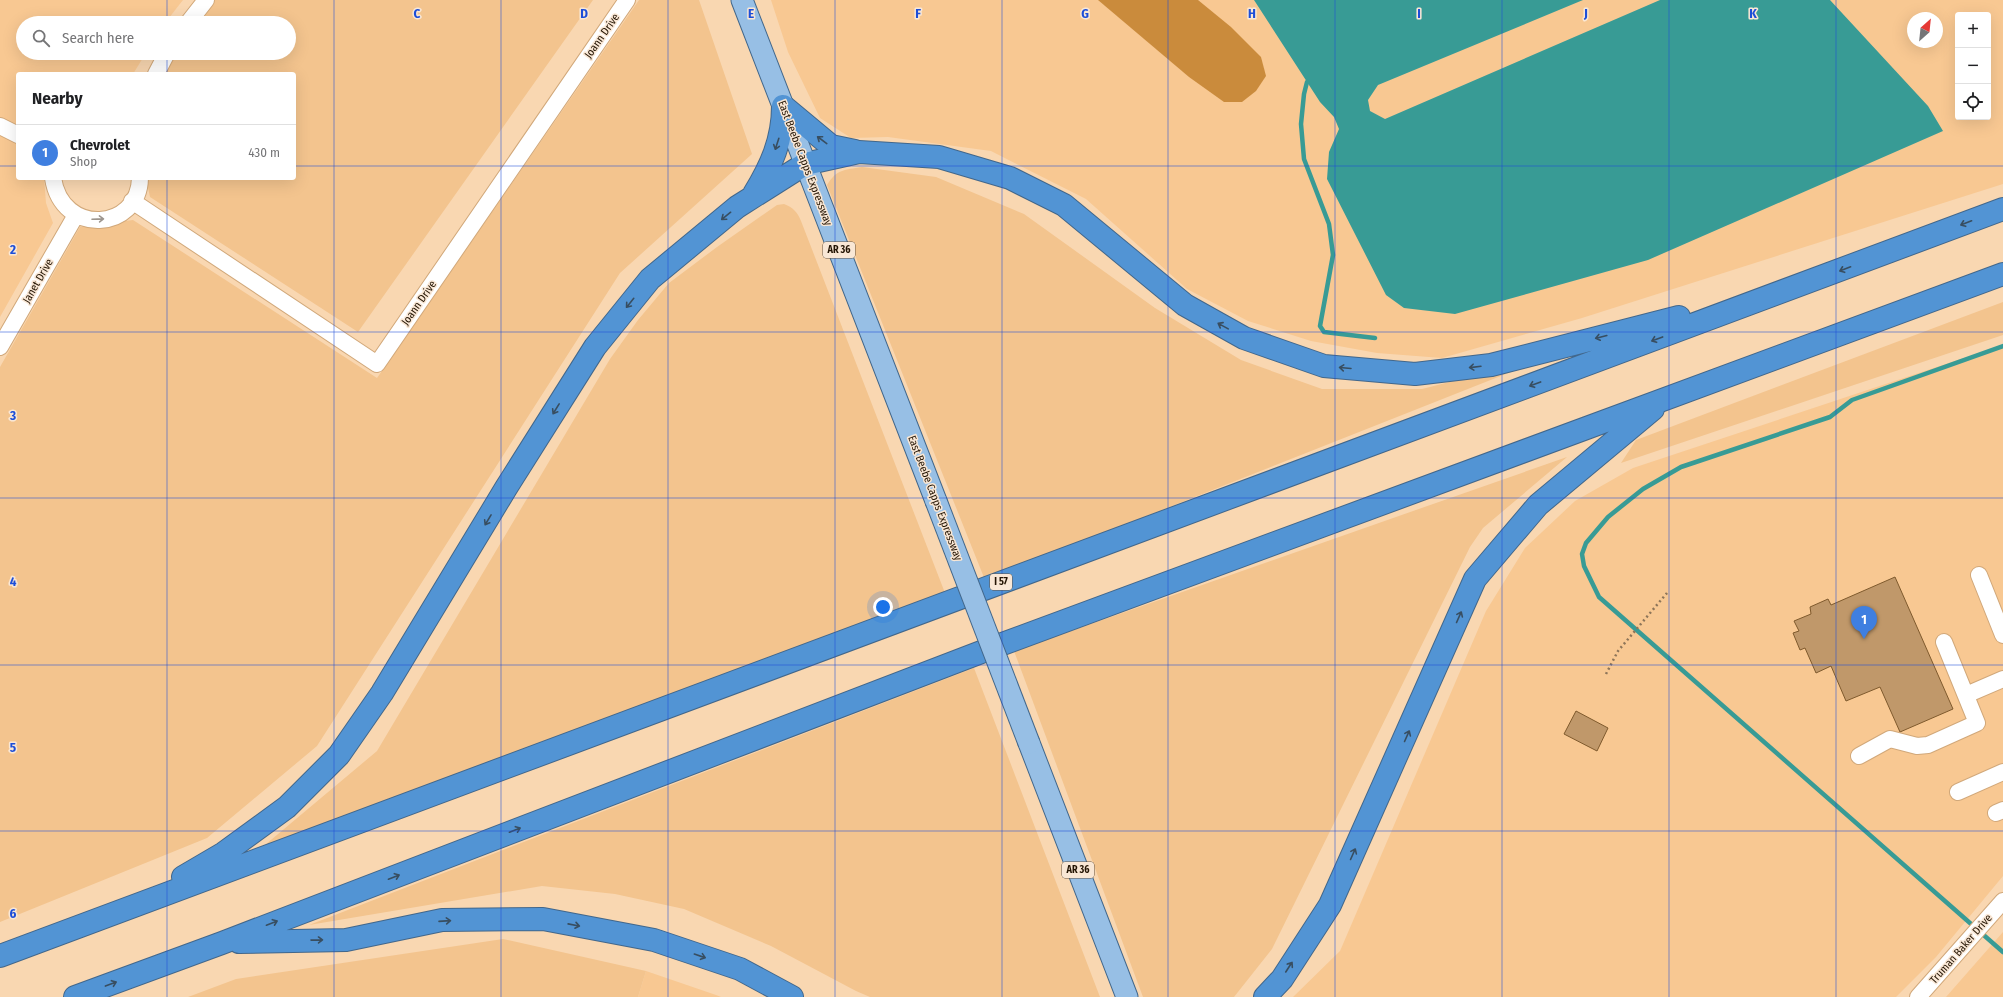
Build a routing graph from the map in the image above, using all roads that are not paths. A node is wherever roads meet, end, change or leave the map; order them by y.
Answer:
1 (206, 0) edge
2 (627, 0) edge
3 (742, 0) edge
4 (193, 16) edge
5 (163, 60) edge
6 (157, 72) edge
7 (783, 106) junction
8 (0, 126) edge
9 (16, 134) edge
10 (859, 152) junction
11 (806, 164) junction
12 (53, 180) edge
13 (140, 180) edge
14 (752, 197) junction
15 (132, 201) junction
16 (2003, 209) edge
17 (76, 215) junction
18 (2003, 274) edge
19 (1788, 290) junction
20 (0, 347) edge
21 (1665, 399) junction
22 (1979, 575) dead end
23 (2003, 635) edge
24 (1944, 642) dead end
25 (2003, 679) edge
26 (1966, 695) junction
27 (1859, 756) dead end
28 (2003, 772) edge
29 (1958, 792) dead end
30 (1999, 906) edge
31 (132, 908) junction
32 (222, 943) junction
33 (0, 956) edge
34 (75, 997) edge
35 (792, 997) edge
36 (1127, 997) edge
37 (1265, 997) edge
38 (1918, 997) edge

1 - 4 street
2 - 15 street, Joann Drive
3 - 7 main road, East Beebe Capps Expressway / AR 36
5 - 6 street
10 -> 7 highway
7 - 11 main road, East Beebe Capps Expressway / AR 36
7 -> 14 highway
8 - 9 street
10 - 11 highway
19 -> 10 highway
11 - 14 highway
11 - 36 main road, East Beebe Capps Expressway / AR 36, bridge
12 - 17 street
13 - 15 street
14 -> 31 highway
17 -> 15 street
16 -> 19 highway, I 57
17 - 20 street, Janet Drive
18 - 21 highway
19 -> 31 highway, I 57
32 -> 21 highway
37 -> 21 highway
22 - 23 street
24 - 26 street
25 - 26 street
26 - 27 street
28 - 29 street
30 - 38 street, Truman Baker Drive
31 - 33 highway, I 57
34 -> 32 highway
32 -> 35 highway

